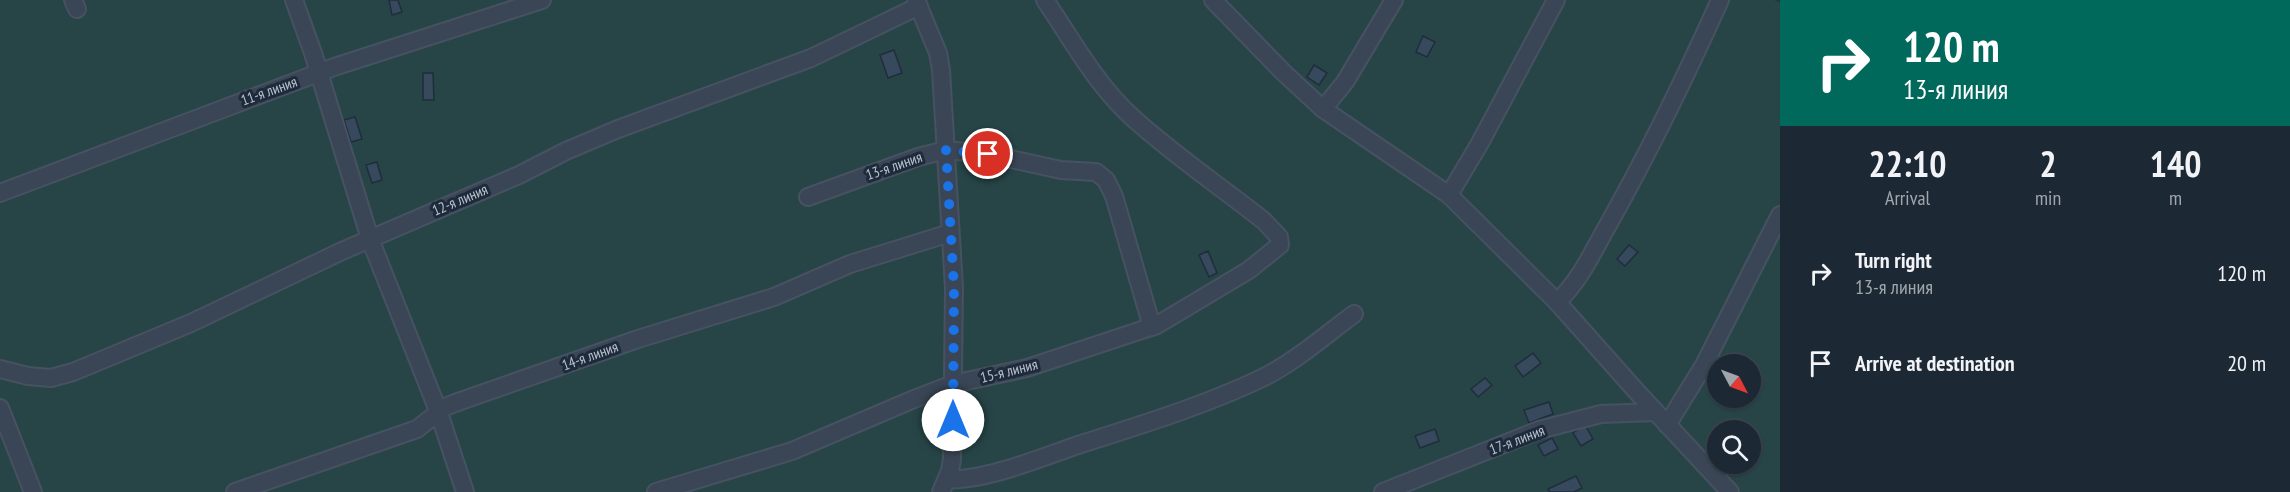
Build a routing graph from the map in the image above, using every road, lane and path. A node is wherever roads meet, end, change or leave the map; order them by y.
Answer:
1 (294, 0) edge
2 (542, 0) edge
3 (1045, 0) edge
4 (1213, 0) edge
5 (1394, 0) edge
6 (1556, 0) edge
7 (1720, 0) edge
8 (918, 3) edge
9 (319, 73) junction
10 (1323, 109) junction
11 (946, 150) junction
12 (0, 193) edge
13 (1449, 195) junction
14 (808, 197) dead end
15 (1780, 215) edge
16 (950, 233) junction
17 (370, 239) junction
18 (1557, 302) junction
19 (1354, 314) dead end
20 (1152, 327) junction
21 (0, 369) edge
22 (953, 384) junction
23 (0, 408) edge
24 (439, 413) junction
25 (1661, 418) junction
26 (944, 485) edge
27 (33, 492) edge
28 (235, 492) edge
29 (465, 492) edge
30 (656, 492) edge
31 (1383, 492) edge
32 (1730, 492) edge

1 - 9 street
2 - 9 street, 11-я линия
3 - 20 street, 15-я линия
4 - 10 street
5 - 10 street
6 - 13 street
7 - 18 street
8 - 11 street
8 - 17 street, 12-я линия
9 - 12 street, 11-я линия
9 - 17 street
10 - 13 street
11 - 14 street, 13-я линия
11 - 16 street
11 - 20 street, 13-я линия
13 - 18 street
15 - 25 street
16 - 22 street
16 - 24 street, 14-я линия
17 - 21 street, 12-я линия
17 - 24 street
18 - 25 street
19 - 26 street
20 - 22 street, 15-я линия
22 - 26 street
22 - 30 street, 15-я линия
23 - 27 street
24 - 28 street, 14-я линия
24 - 29 street
25 - 31 street, 17-я линия
25 - 32 street

